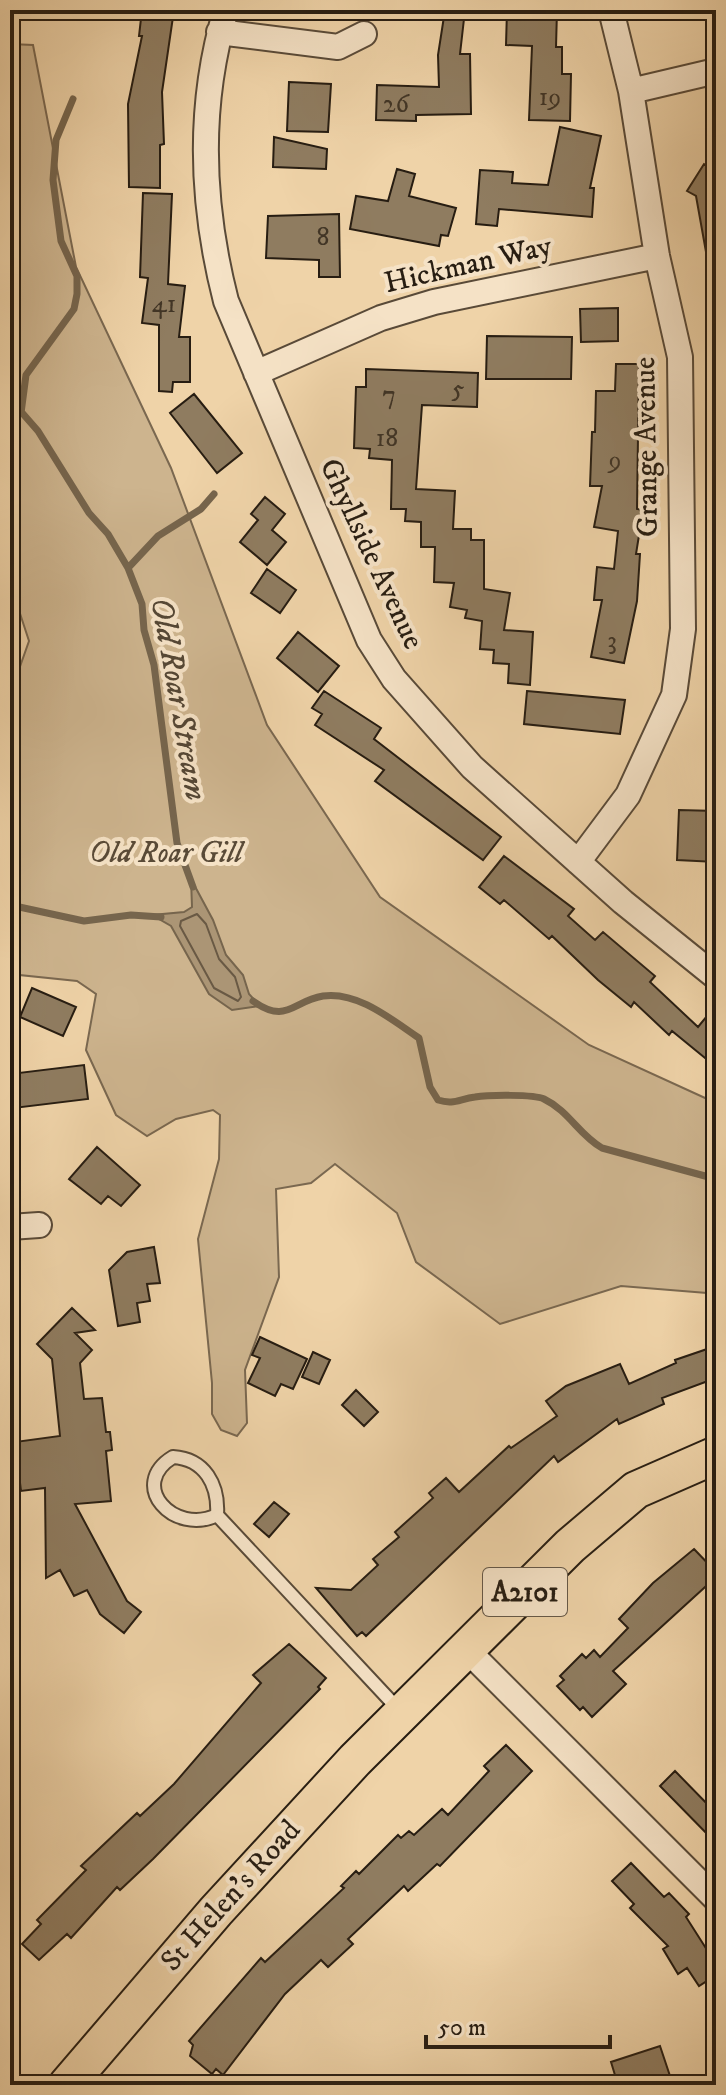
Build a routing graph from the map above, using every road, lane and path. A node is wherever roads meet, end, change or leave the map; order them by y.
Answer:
1 (611, 10) edge
2 (222, 21) edge
3 (364, 34) dead end
4 (716, 71) edge
5 (631, 91) junction
6 (657, 256) junction
7 (256, 373) junction
8 (578, 862) junction
9 (716, 977) edge
10 (11, 1220) edge
11 (39, 1225) dead end
12 (716, 1455) edge
13 (217, 1515) junction
14 (467, 1650) junction
15 (403, 1713) junction
16 (716, 1899) edge
17 (67, 2085) edge

1 - 5 street, Grange Avenue
2 - 3 street, Ghyllside Avenue
2 - 7 street, Ghyllside Avenue
4 - 5 street
5 - 6 street, Grange Avenue
6 - 7 street, Hickman Way
6 - 8 street, Grange Avenue
7 - 8 street, Ghyllside Avenue
8 - 9 street, Ghyllside Avenue
10 - 11 street
12 - 14 main road, St Helen's Road / A2101
13 - 13 lane
13 - 15 lane
14 - 15 main road, St Helen's Road / A2101
14 - 16 street
15 - 17 main road, St Helen's Road / A2101

